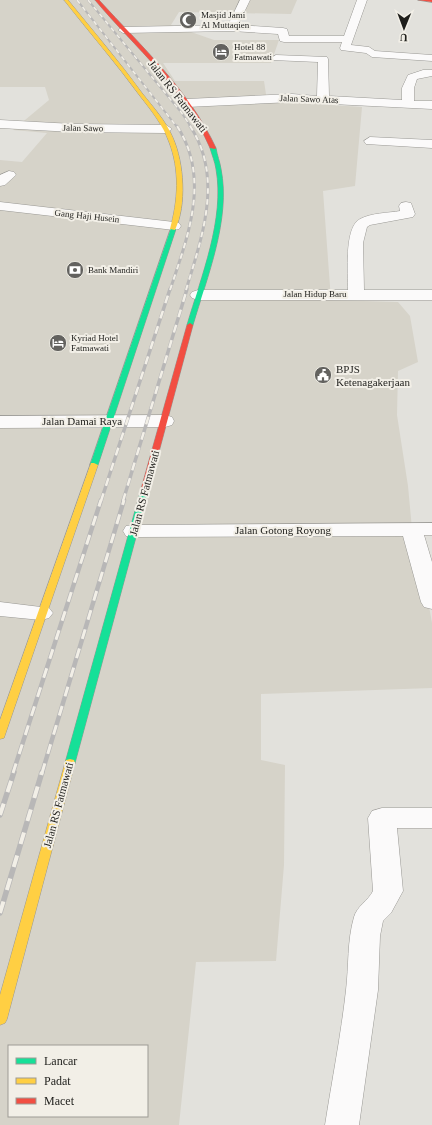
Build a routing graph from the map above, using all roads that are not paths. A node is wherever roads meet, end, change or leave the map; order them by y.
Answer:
1 (66, 0) edge
2 (97, 0) edge
3 (245, 0) edge
4 (362, 0) edge
5 (420, 0) edge
6 (432, 1) edge
7 (232, 28) junction
8 (123, 30) junction
9 (346, 39) junction
10 (276, 58) dead end
11 (432, 58) edge
12 (426, 72) edge
13 (323, 99) junction
14 (187, 103) junction
15 (408, 104) junction
16 (432, 105) edge
17 (0, 124) edge
18 (166, 129) junction
19 (370, 141) dead end
20 (432, 144) edge
21 (0, 206) edge
22 (406, 206) dead end
23 (174, 226) junction
24 (356, 294) junction
25 (198, 295) junction
26 (432, 295) edge
27 (110, 421) junction
28 (165, 421) junction
29 (0, 422) edge
30 (422, 529) edge
31 (134, 531) junction
32 (432, 602) edge
33 (0, 610) edge
34 (42, 613) junction
35 (0, 735) edge
36 (432, 818) edge
37 (0, 1019) edge
38 (342, 1125) edge

1 - 18 main road
2 - 8 main road, Jalan RS Fatmawati
3 - 7 street
4 - 9 street
5 - 6 main road
7 - 8 street
7 - 9 street
8 - 14 main road, Jalan RS Fatmawati
9 - 11 street
10 - 13 street
12 - 15 street
13 - 14 street, Jalan Sawo Atas
13 - 15 street, Jalan Sawo Atas
14 - 25 main road, Jalan RS Fatmawati
15 - 16 street, Jalan Sawo Atas
17 - 18 street, Jalan Sawo
18 - 23 main road
19 - 20 street
21 - 23 street, Gang Haji Husein
22 - 24 street
23 - 27 main road
24 - 25 street, Jalan Hidup Baru
24 - 26 street, Jalan Hidup Baru
25 - 28 main road, Jalan RS Fatmawati
27 - 28 street, Jalan Damai Raya
27 - 29 street, Jalan Damai Raya
27 - 34 main road
28 - 31 main road, Jalan RS Fatmawati
30 - 31 street, Jalan Gotong Royong
30 - 32 street
31 - 37 main road, Jalan RS Fatmawati
33 - 34 street
34 - 35 main road
36 - 38 street

